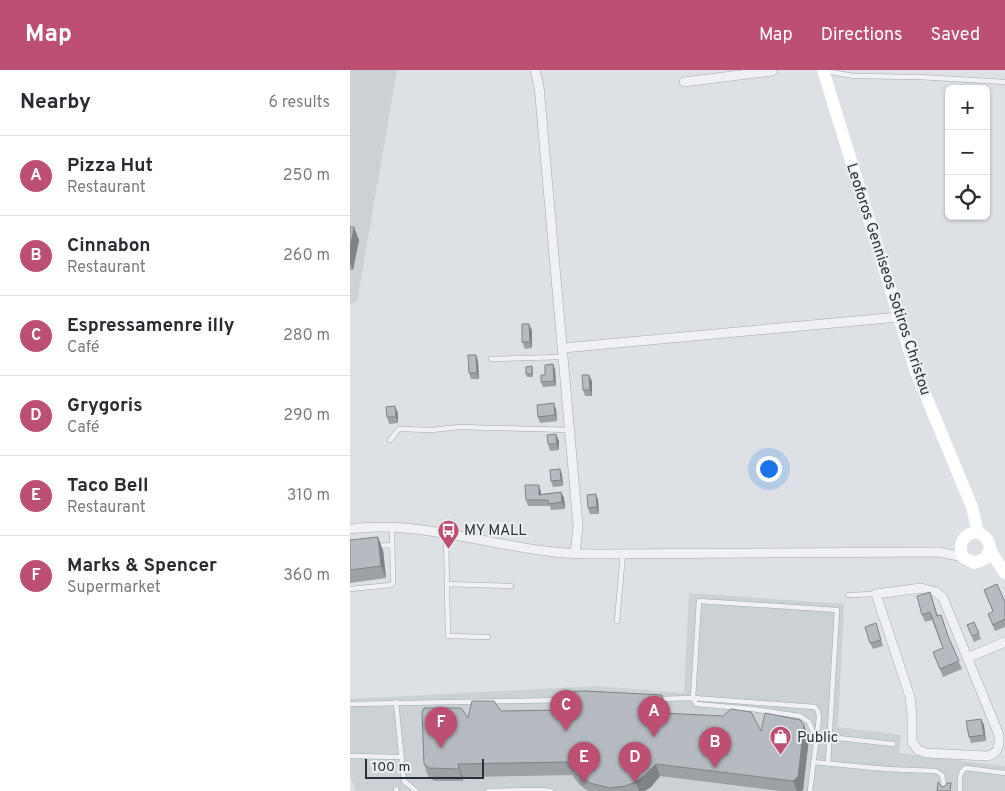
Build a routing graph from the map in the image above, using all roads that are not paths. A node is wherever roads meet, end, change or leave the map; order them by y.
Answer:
1 (535, 70) edge
2 (824, 70) edge
3 (772, 71) dead end
4 (684, 82) dead end
5 (1005, 82) edge
6 (899, 317) junction
7 (564, 353) junction
8 (491, 359) dead end
9 (570, 430) junction
10 (390, 440) dead end
11 (392, 527) junction
12 (350, 529) edge
13 (974, 533) junction
14 (446, 534) junction
15 (961, 544) junction
16 (392, 545) junction
17 (367, 547) edge
18 (990, 548) junction
19 (939, 552) junction
20 (575, 553) junction
21 (623, 554) junction
22 (964, 557) junction
23 (982, 561) junction
24 (1005, 573) edge
25 (447, 584) junction
26 (1005, 585) edge
27 (511, 586) dead end
28 (350, 589) edge
29 (876, 594) junction
30 (848, 595) dead end
31 (617, 621) dead end
32 (488, 637) dead end
33 (1005, 642) edge
34 (967, 658) junction
35 (694, 698) junction
36 (650, 699) edge
37 (572, 700) edge
38 (396, 702) junction
39 (350, 704) edge
40 (829, 737) junction
41 (816, 740) junction
42 (893, 744) dead end
43 (350, 756) edge
44 (401, 757) junction
45 (813, 762) junction
46 (828, 764) junction
47 (1005, 773) edge
48 (944, 786) edge
49 (416, 791) edge
50 (488, 791) edge
51 (550, 791) edge
52 (810, 791) edge
53 (960, 791) edge

1 - 7 street
2 - 5 lane
2 - 6 main road, Leoforos Genniseos Sotiros Christou
3 - 4 street
6 - 7 street
6 - 13 main road, Leoforos Genniseos Sotiros Christou
7 - 8 lane
7 - 9 street
9 - 10 lane
9 - 20 street
11 - 12 street
11 - 14 street
11 - 16 lane
13 - 15 main road
13 - 18 main road
14 - 20 street
14 - 25 lane
15 - 19 street
15 - 22 main road
16 - 17 lane
16 - 28 lane
18 - 23 main road
18 - 24 main road
19 - 21 street
19 - 22 street
20 - 21 street
21 - 31 lane
22 - 23 main road
23 - 26 main road
25 - 27 lane
25 - 32 lane
29 - 30 lane
29 - 34 street
29 - 34 street
33 - 34 street
35 - 36 lane
35 - 40 lane
35 - 41 lane
35 - 41 lane
37 - 38 lane
38 - 39 lane
38 - 44 lane
40 - 42 lane
40 - 46 lane
41 - 45 lane
43 - 44 lane
44 - 49 lane
45 - 46 lane
45 - 52 lane
46 - 48 lane
47 - 53 lane
50 - 51 lane

